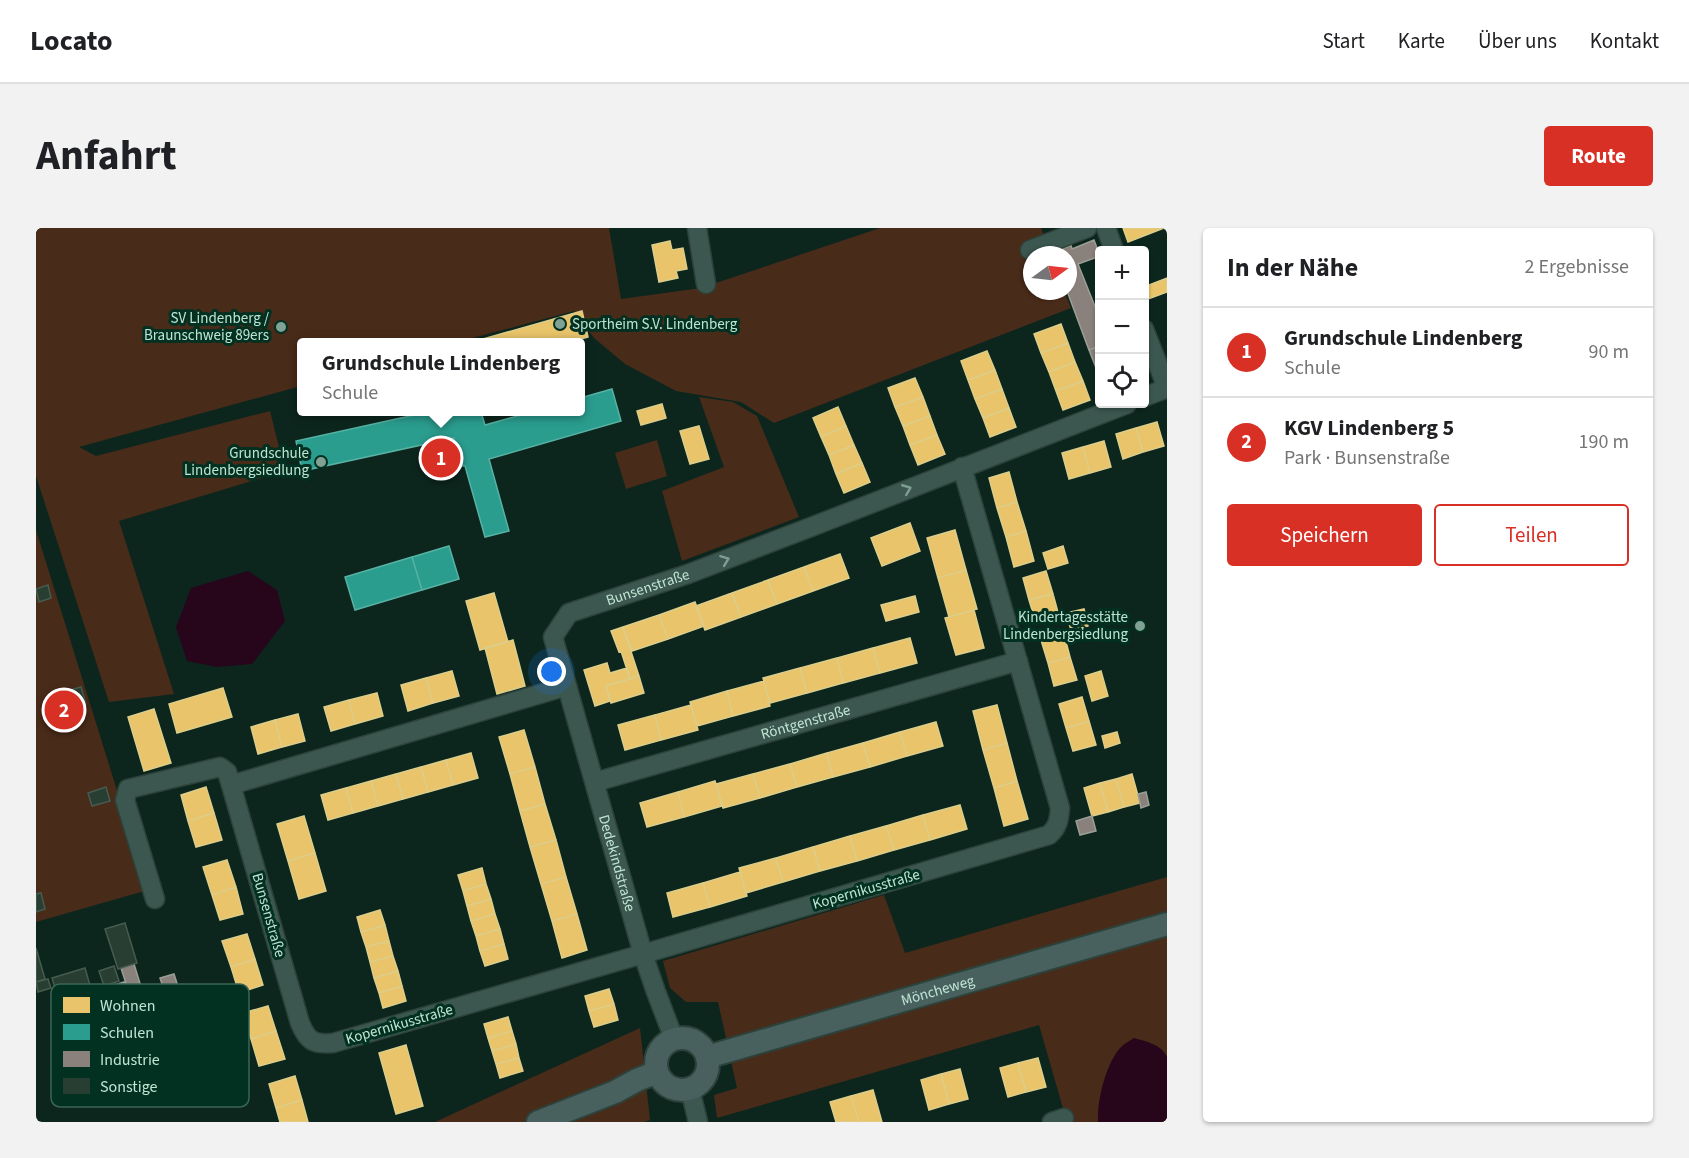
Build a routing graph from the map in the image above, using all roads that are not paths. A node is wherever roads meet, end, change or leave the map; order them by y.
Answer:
1 (697, 228) edge
2 (1087, 228) edge
3 (1106, 228) edge
4 (1040, 246) edge
5 (1113, 246) edge
6 (706, 284) dead end
7 (1149, 342) edge
8 (1167, 388) edge
9 (1149, 395) edge
10 (1117, 408) edge
11 (962, 467) junction
12 (1018, 661) junction
13 (567, 686) junction
14 (595, 782) junction
15 (231, 785) junction
16 (155, 898) dead end
17 (1167, 924) edge
18 (644, 954) junction
19 (674, 1039) junction
20 (312, 1042) joint
21 (707, 1057) junction
22 (657, 1072) junction
23 (690, 1089) junction
24 (538, 1122) edge
25 (698, 1122) edge

1 - 6 street
2 - 4 street
3 - 5 street
7 - 8 street
8 - 9 street
10 - 11 street, Bunsenstraße
11 - 12 street, Kopernikusstraße
13 -> 11 street, Bunsenstraße
12 - 14 street, Röntgenstraße
12 - 18 street, Kopernikusstraße
13 - 14 street, Dedekindstraße
13 - 15 street
14 - 18 street, Dedekindstraße
15 - 16 street
15 - 20 street, Bunsenstraße
17 - 21 main road, Möncheweg
18 - 19 street, Dedekindstraße
18 - 20 street, Kopernikusstraße
19 - 21 main road
19 - 22 main road
21 - 23 main road
22 - 23 main road
22 - 24 main road
23 - 25 street

